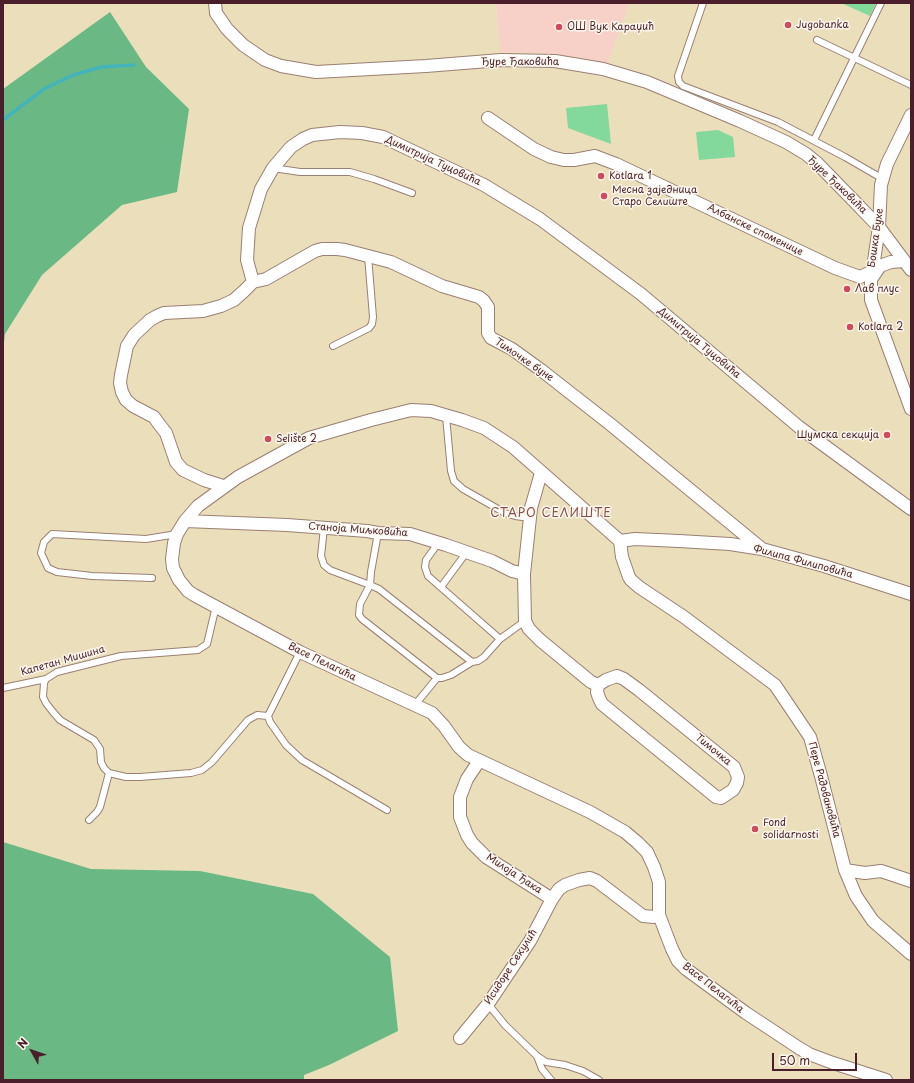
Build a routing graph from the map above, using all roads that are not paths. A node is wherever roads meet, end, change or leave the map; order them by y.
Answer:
1 (215, 3) edge
2 (703, 3) edge
3 (881, 3) edge
4 (817, 40) dead end
5 (855, 58) junction
6 (911, 85) edge
7 (911, 115) edge
8 (488, 118) dead end
9 (814, 140) junction
10 (273, 168) junction
11 (883, 179) junction
12 (412, 193) dead end
13 (879, 227) junction
14 (368, 256) junction
15 (907, 265) edge
16 (871, 276) junction
17 (253, 282) junction
18 (333, 346) dead end
19 (896, 369) junction
20 (911, 382) edge
21 (911, 409) edge
22 (446, 416) junction
23 (541, 473) junction
24 (223, 486) junction
25 (911, 509) edge
26 (530, 518) junction
27 (185, 521) junction
28 (324, 528) junction
29 (378, 533) junction
30 (177, 534) junction
31 (620, 541) junction
32 (439, 542) junction
33 (762, 549) junction
34 (466, 553) junction
35 (524, 574) junction
36 (152, 578) dead end
37 (370, 585) junction
38 (441, 587) junction
39 (911, 594) edge
40 (216, 606) junction
41 (525, 621) junction
42 (500, 639) junction
43 (300, 652) junction
44 (472, 662) junction
45 (437, 678) junction
46 (46, 679) junction
47 (598, 685) junction
48 (3, 688) edge
49 (414, 706) junction
50 (268, 716) junction
51 (479, 761) junction
52 (110, 773) junction
53 (387, 810) dead end
54 (89, 820) dead end
55 (846, 870) junction
56 (911, 881) edge
57 (552, 898) junction
58 (659, 915) junction
59 (911, 954) edge
60 (488, 1004) junction
61 (460, 1038) dead end
62 (537, 1056) junction
63 (551, 1080) edge
64 (599, 1080) edge
65 (886, 1080) edge

1 - 13 street, Ђуре Ђаковића
2 - 9 lane
3 - 5 lane
4 - 5 lane
5 - 6 lane
5 - 9 lane
7 - 11 street, Бошка Бухе
8 - 16 street, Албанске споменице
9 - 11 lane
10 - 12 lane
10 - 17 street, Димитрија Туцовића
10 - 25 street, Димитрија Туцовића
11 - 13 street, Бошка Бухе
13 - 15 street, Ђуре Ђаковића
13 - 16 street, Бошка Бухе
14 - 17 street, Тимочке буне
14 - 18 lane
14 - 33 street, Тимочке буне
15 - 16 street
16 - 19 street, Бошка Бухе
17 - 24 street
19 - 20 street
19 - 21 street, Бошка Бухе
22 - 23 street, Васе Пелагића
22 - 24 street, Васе Пелагића
22 - 26 lane
23 - 26 street
23 - 31 street, Васе Пелагића
24 - 27 street, Васе Пелагића
26 - 35 street
27 - 28 street, Станоја Миљковића
27 - 30 street, Васе Пелагића
28 - 29 street, Станоја Миљковића
28 - 37 lane
29 - 32 street, Станоја Миљковића
29 - 37 lane
30 - 36 lane
30 - 40 street, Васе Пелагића
31 - 33 street, Филипа Филиповића
31 - 55 street, Пере Радовановића
32 - 34 street, Станоја Миљковића
32 - 38 lane
33 - 39 street, Филипа Филиповића
34 - 35 street, Станоја Миљковића
34 - 38 lane
35 - 41 street
37 - 44 lane
37 - 45 lane
38 - 42 lane
40 - 43 street, Васе Пелагића
40 - 46 lane, Капетан Мишина
41 - 42 lane
41 - 47 street
42 - 44 lane
43 - 49 street, Васе Пелагића
43 - 50 lane
44 - 45 lane
45 - 49 lane
46 - 48 lane, Капетан Мишина
46 - 52 lane
47 - 47 street, Тимочка
49 - 51 street, Васе Пелагића
50 - 52 lane
50 - 53 lane
51 - 57 street, Милоја Ђака
51 - 58 street, Васе Пелагића
52 - 54 lane
55 - 56 street
55 - 59 street, Пере Радовановића
57 - 58 street, Исидоре Секулић
57 - 60 street, Исидоре Секулић
58 - 65 street, Васе Пелагића
60 - 61 street, Исидоре Секулић
60 - 62 lane
62 - 63 lane
62 - 64 lane

